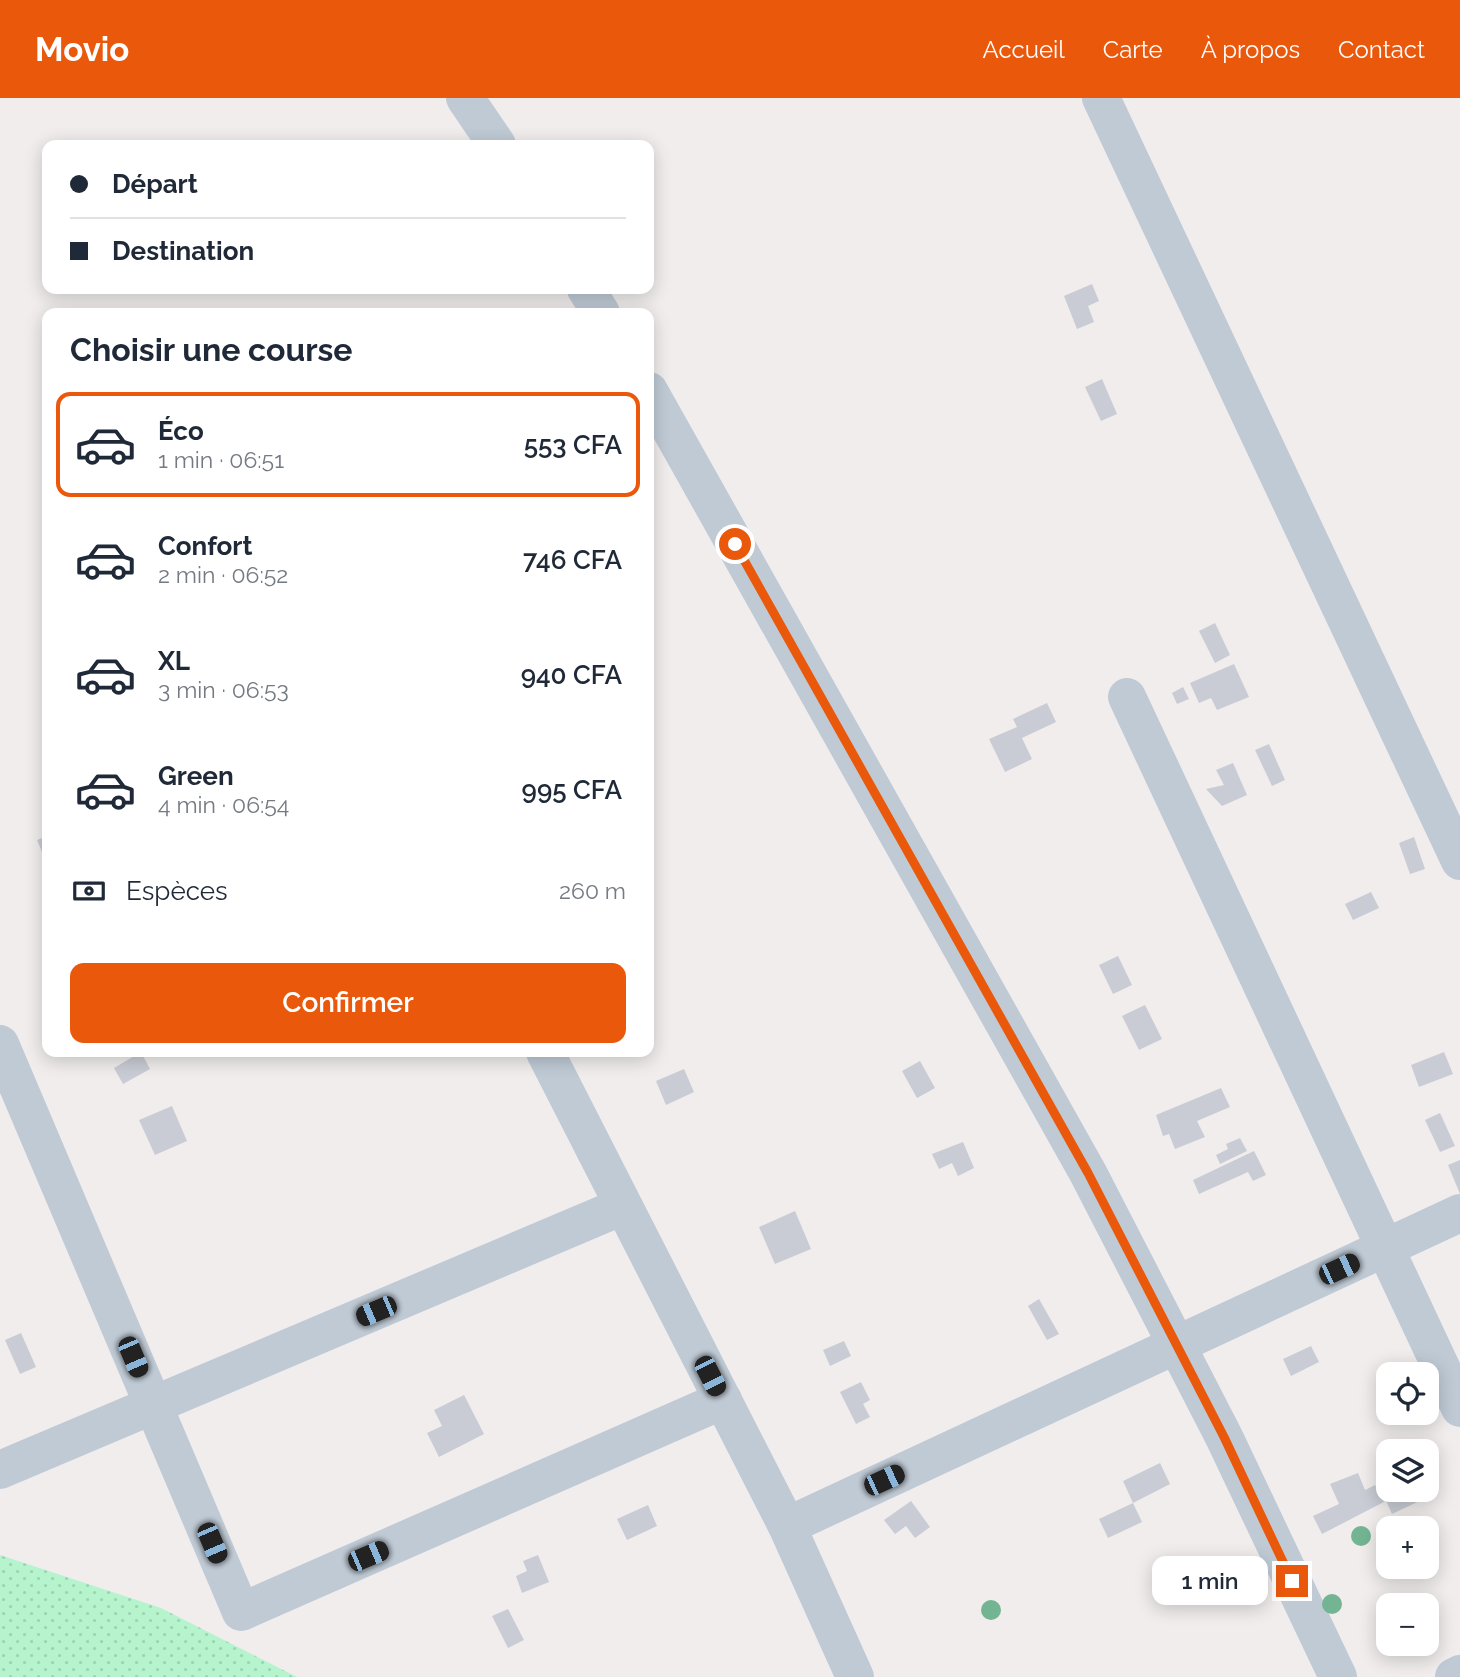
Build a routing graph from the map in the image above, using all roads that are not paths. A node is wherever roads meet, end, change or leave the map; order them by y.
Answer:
1 (465, 98) edge
2 (1101, 98) edge
3 (494, 140) edge
4 (654, 400) edge
5 (1127, 697) dead end
6 (1460, 861) edge
7 (0, 1044) edge
8 (548, 1057) edge
9 (623, 1206) junction
10 (1460, 1213) edge
11 (1385, 1248) junction
12 (1177, 1345) junction
13 (723, 1400) junction
14 (153, 1405) junction
15 (1460, 1408) edge
16 (0, 1470) edge
17 (787, 1526) junction
18 (1460, 1674) edge
19 (855, 1677) edge
20 (1338, 1677) edge
21 (1454, 1677) edge

1 - 3 street
2 - 6 street
4 - 12 street
5 - 11 street
7 - 14 street
8 - 9 street
9 - 13 street
9 - 14 street
10 - 11 street
11 - 12 street
11 - 15 street
12 - 17 street
12 - 20 street
13 - 14 street
13 - 17 street
14 - 16 street
17 - 19 street
18 - 21 street

